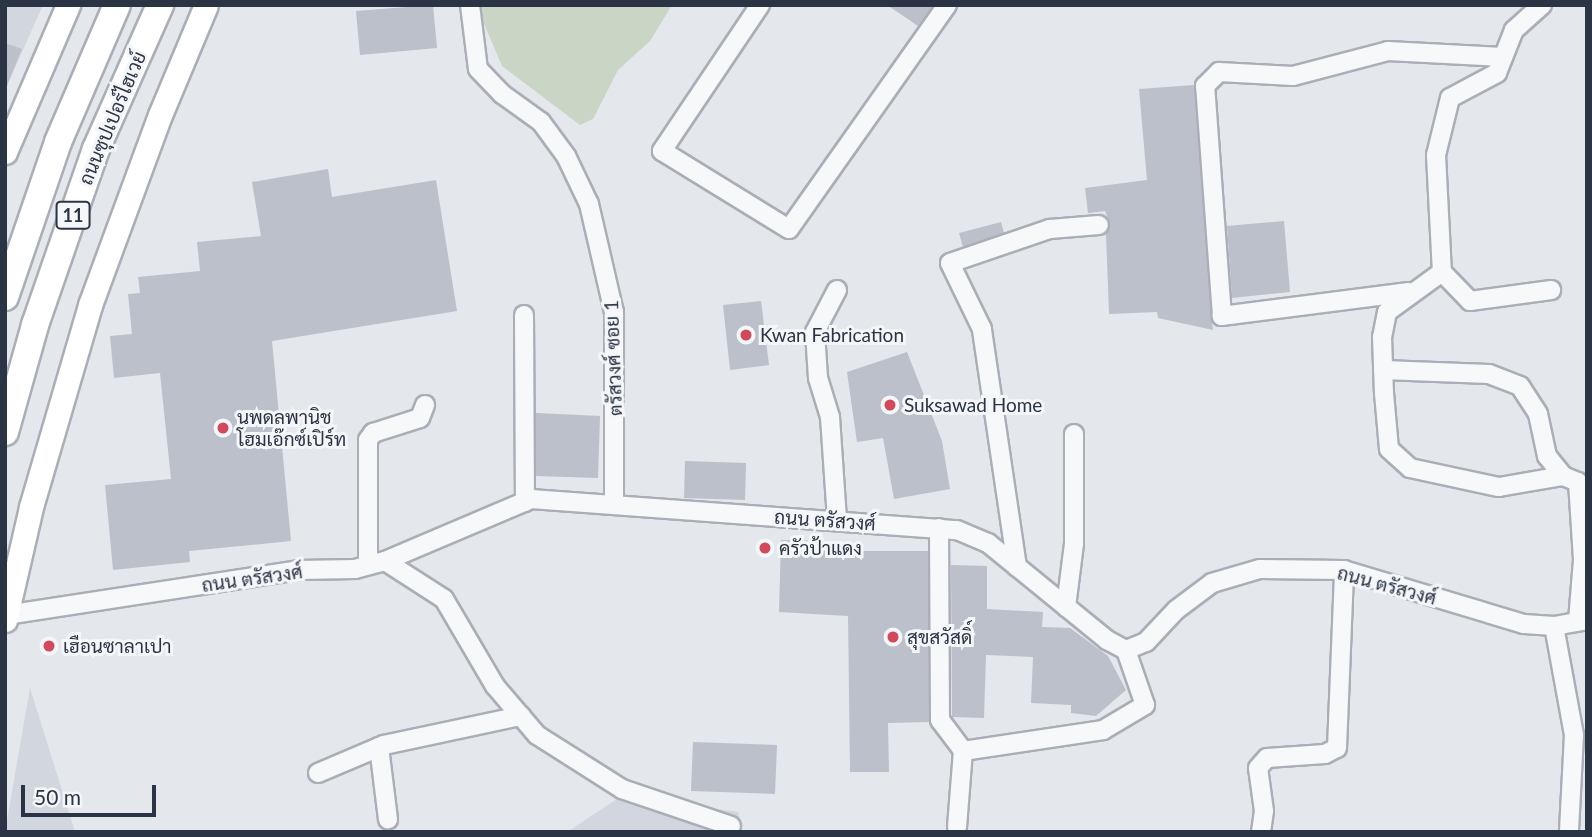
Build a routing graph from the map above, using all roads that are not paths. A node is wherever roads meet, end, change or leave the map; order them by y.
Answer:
1 (68, 5) edge
2 (117, 5) edge
3 (160, 5) edge
4 (206, 5) edge
5 (470, 5) edge
6 (760, 5) edge
7 (947, 5) edge
8 (1542, 5) edge
9 (1503, 57) junction
10 (13, 107) edge
11 (5, 152) edge
12 (1099, 225) dead end
13 (1441, 272) junction
14 (837, 290) dead end
15 (1551, 290) dead end
16 (1409, 292) junction
17 (5, 297) edge
18 (524, 315) dead end
19 (1383, 370) junction
20 (425, 405) dead end
21 (5, 432) edge
22 (1074, 434) dead end
23 (1563, 476) junction
24 (525, 502) junction
25 (614, 504) junction
26 (837, 521) junction
27 (939, 528) junction
28 (376, 563) junction
29 (1017, 567) junction
30 (1344, 570) junction
31 (1066, 607) junction
32 (6, 618) edge
33 (1582, 621) edge
34 (1554, 626) junction
35 (1126, 650) junction
36 (521, 716) junction
37 (379, 747) junction
38 (963, 751) junction
39 (318, 774) dead end
40 (388, 819) dead end
41 (730, 826) dead end
42 (957, 827) dead end
43 (1261, 832) edge
44 (1569, 832) edge

1 - 10 main road
2 - 17 highway, ถนนซุปเปอร์ไฮเวย์ / 11
3 - 21 highway, ถนนซุปเปอร์ไฮเวย์ / 11
4 - 32 main road
5 - 25 street, ตรัสวงศ์ ซอย 1
6 - 7 street
8 - 9 street
9 - 13 street
9 - 16 street
10 - 11 main road
12 - 29 street
13 - 15 street
13 - 16 street
14 - 26 street
16 - 19 street
18 - 24 street
19 - 23 street
19 - 23 street
20 - 28 street
22 - 31 street
23 - 33 street
24 - 25 street, ถนน ตรัสวงศ์
24 - 28 street, ถนน ตรัสวงศ์
25 - 26 street, ถนน ตรัสวงศ์
26 - 27 street, ถนน ตรัสวงศ์
27 - 29 street, ถนน ตรัสวงศ์
27 - 38 street
28 - 32 street, ถนน ตรัสวงศ์
28 - 36 street
29 - 31 street, ถนน ตรัสวงศ์
30 - 34 street, ถนน ตรัสวงศ์
30 - 35 street, ถนน ตรัสวงศ์
30 - 43 street
31 - 35 street, ถนน ตรัสวงศ์
33 - 34 street, ถนน ตรัสวงศ์
34 - 44 street
35 - 38 street
36 - 37 street
36 - 41 street
37 - 39 street
37 - 40 street
38 - 42 street

